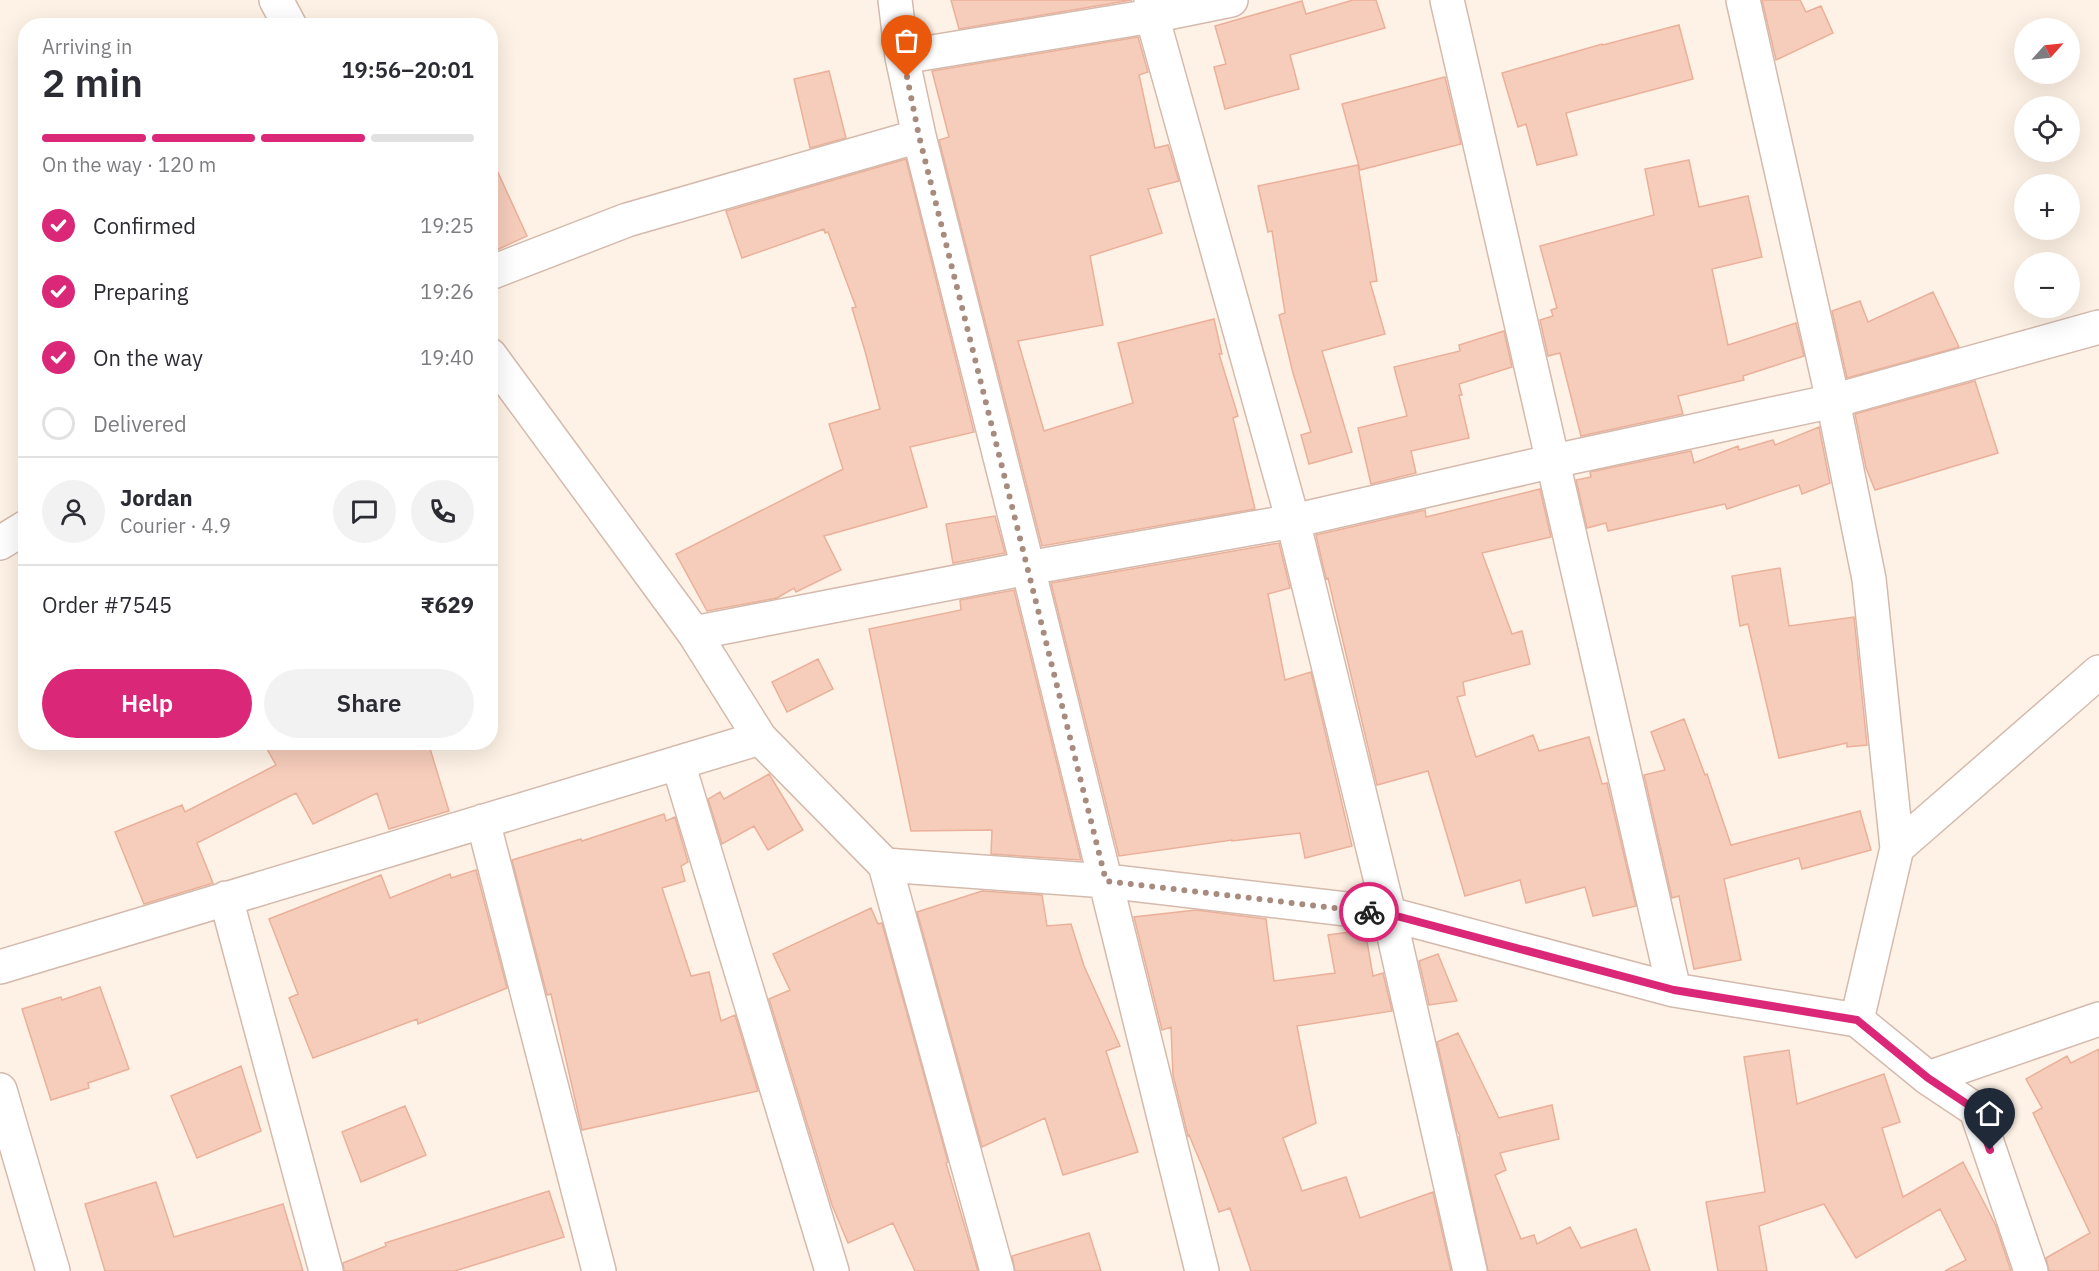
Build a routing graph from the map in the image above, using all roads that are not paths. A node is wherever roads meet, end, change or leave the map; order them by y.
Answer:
1 (276, 0) edge
2 (895, 0) edge
3 (1231, 0) edge
4 (1447, 0) edge
5 (1743, 0) edge
6 (1152, 8) edge
7 (286, 18) edge
8 (902, 57) junction
9 (919, 136) junction
10 (498, 270) edge
11 (2099, 327) edge
12 (498, 366) edge
13 (1833, 401) junction
14 (1554, 461) junction
15 (1293, 521) junction
16 (18, 532) edge
17 (0, 543) edge
18 (1028, 568) junction
19 (694, 633) junction
20 (2099, 672) edge
21 (760, 738) junction
22 (678, 763) junction
23 (483, 821) junction
24 (1897, 848) junction
25 (885, 865) junction
26 (1106, 881) junction
27 (226, 898) junction
28 (1389, 914) junction
29 (0, 967) edge
30 (1674, 990) junction
31 (2099, 1019) edge
32 (1857, 1020) junction
33 (1928, 1078) junction
34 (0, 1090) edge
35 (53, 1271) edge
36 (326, 1271) edge
37 (599, 1271) edge
38 (832, 1271) edge
39 (997, 1271) edge
40 (1202, 1271) edge
41 (1470, 1271) edge
42 (2031, 1271) edge

1 - 7 street
2 - 8 street
3 - 6 street
4 - 14 street
5 - 13 street
6 - 8 street
6 - 15 street
8 - 9 street
9 - 10 street
9 - 18 street
11 - 13 street
12 - 19 street
13 - 14 street
13 - 24 street
14 - 15 street
14 - 30 street
15 - 18 street
15 - 28 street
16 - 17 street
18 - 19 street
18 - 26 street
19 - 21 street
20 - 24 street
21 - 22 street
21 - 25 street
22 - 23 street
22 - 38 street
23 - 27 street
23 - 37 street
24 - 32 street
25 - 26 street
25 - 39 street
26 - 28 street
26 - 40 street
27 - 29 street
27 - 36 street
28 - 30 street
28 - 41 street
30 - 32 street
31 - 33 street
32 - 33 street
33 - 42 street
34 - 35 street

